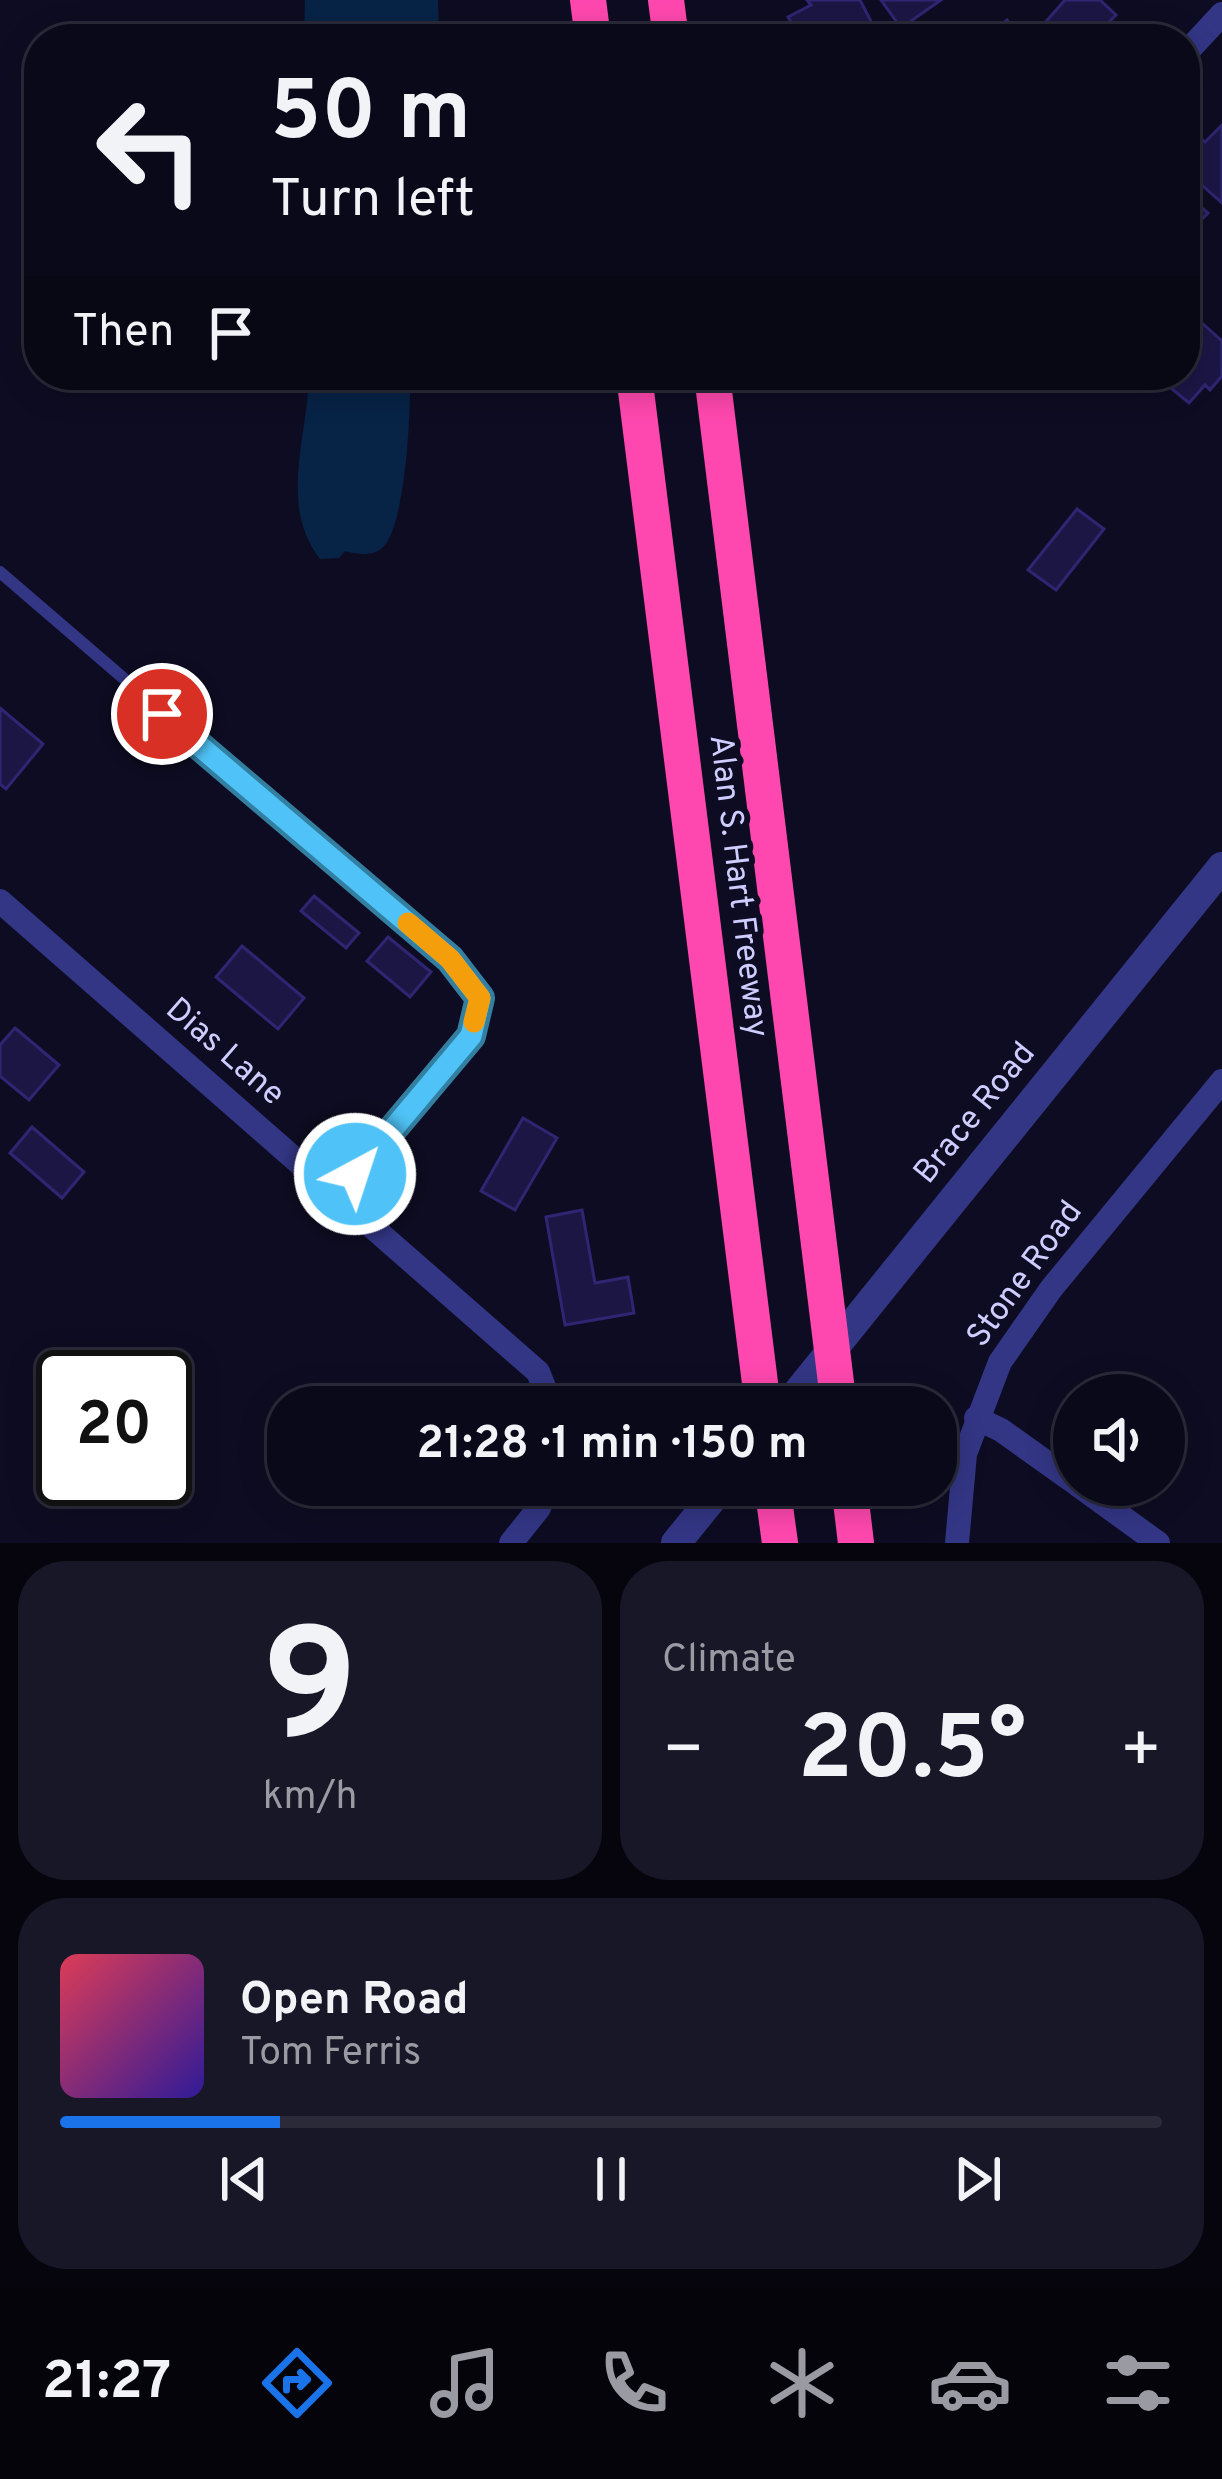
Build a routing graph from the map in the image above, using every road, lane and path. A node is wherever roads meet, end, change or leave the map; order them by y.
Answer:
1 (1222, 14) edge
2 (1200, 38) edge
3 (636, 390) edge
4 (714, 390) edge
5 (0, 572) edge
6 (1222, 867) edge
7 (0, 901) edge
8 (1222, 1081) edge
9 (337, 1196) junction
10 (544, 1386) edge
11 (760, 1386) edge
12 (803, 1386) edge
13 (836, 1386) edge
14 (976, 1418) junction
15 (1053, 1467) edge
16 (540, 1506) edge
17 (706, 1506) edge
18 (775, 1506) edge
19 (852, 1506) edge
20 (1107, 1506) edge
21 (680, 1538) edge
22 (511, 1543) edge
23 (780, 1543) edge
24 (856, 1543) edge
25 (958, 1543) edge
26 (1158, 1543) edge

1 - 2 street
3 - 11 highway, Alan S. Hart Freeway
4 - 13 highway, Alan S. Hart Freeway
5 - 9 lane
6 - 12 street, Brace Road
7 - 9 street, Dias Lane
8 - 14 street, Stone Road
9 - 10 street, Dias Lane
14 - 15 street
14 - 25 street, Stone Road
16 - 22 street
17 - 21 street
18 - 23 highway
19 - 24 highway
20 - 26 street

